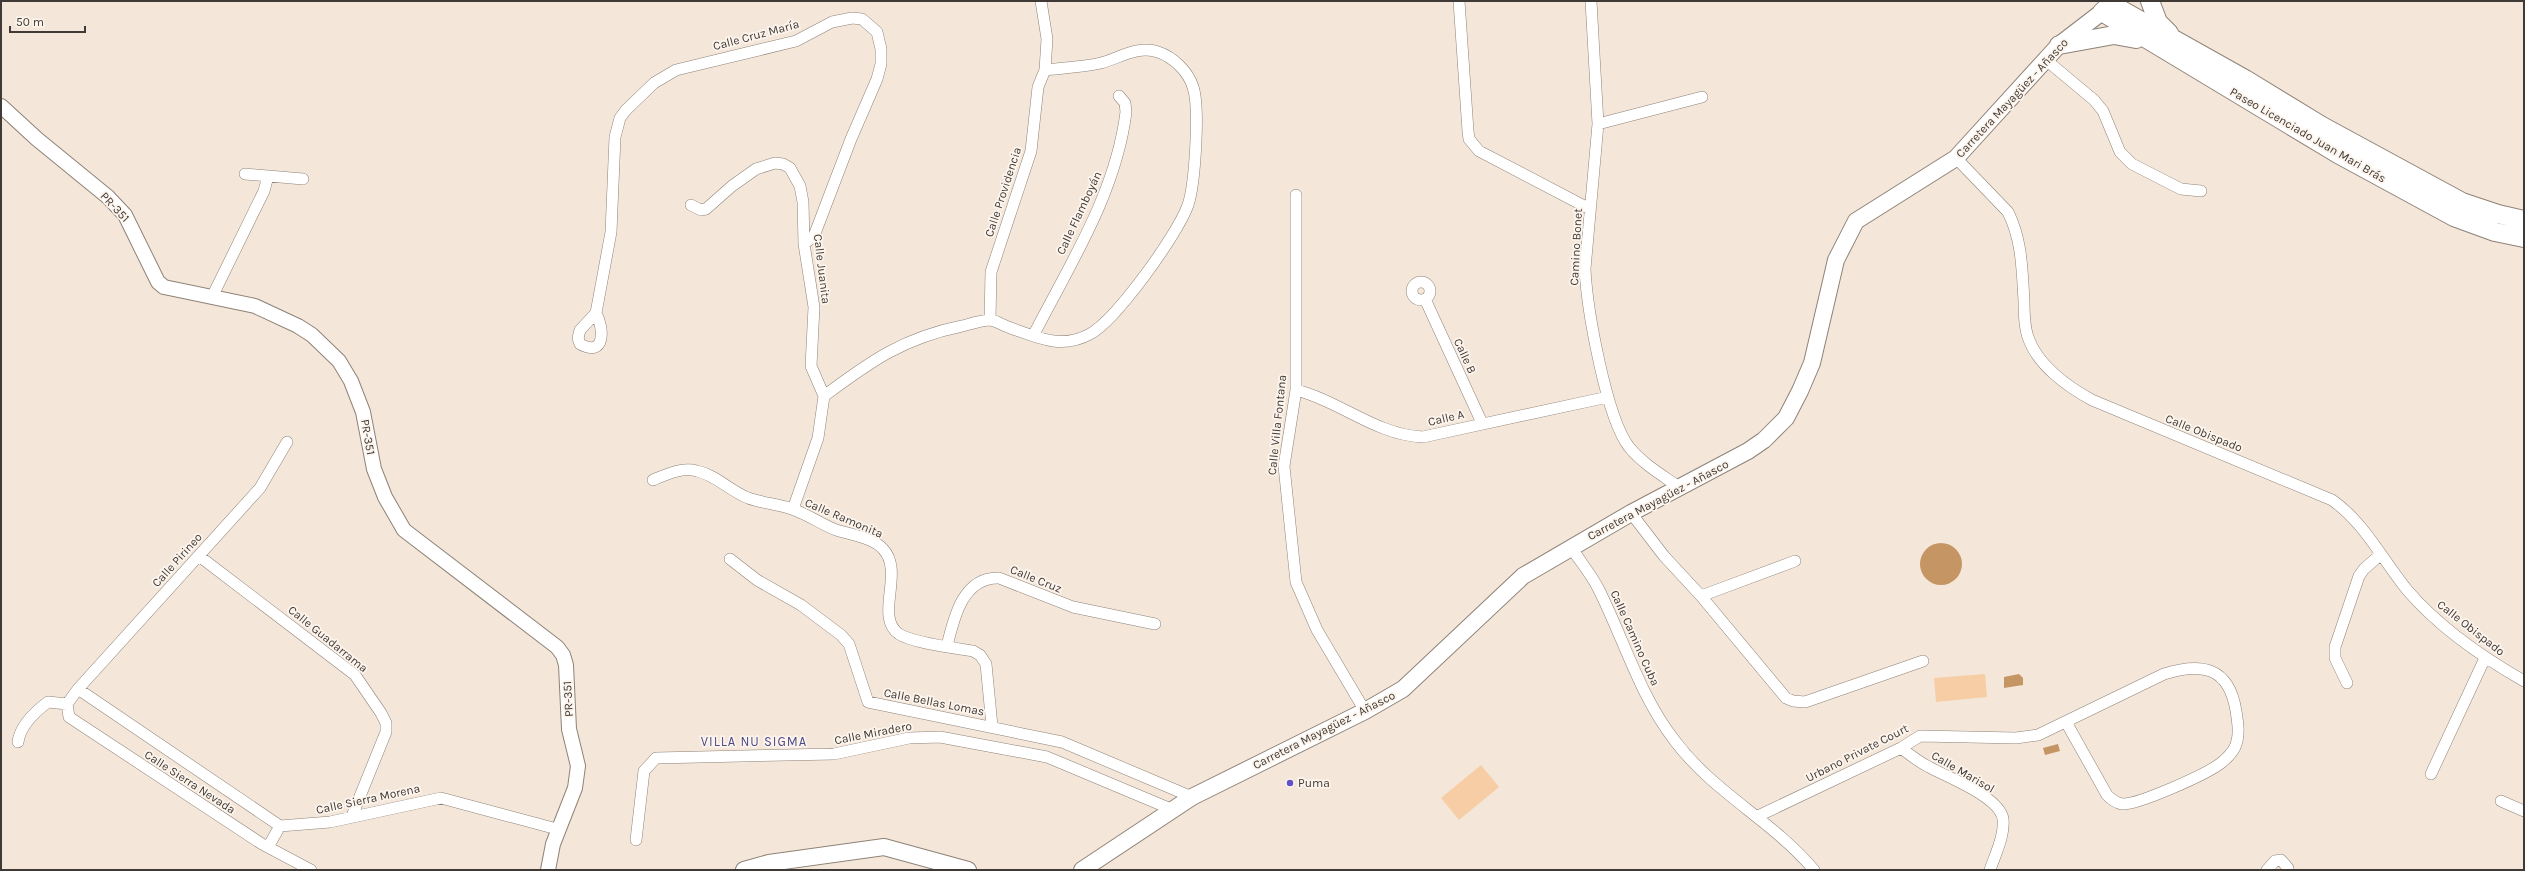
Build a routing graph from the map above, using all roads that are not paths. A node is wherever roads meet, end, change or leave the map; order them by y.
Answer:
1 (1041, 1) edge
2 (1459, 1) edge
3 (1590, 1) edge
4 (2150, 1) edge
5 (2109, 6) edge
6 (2176, 40) junction
7 (2153, 43) junction
8 (2059, 45) junction
9 (2046, 60) junction
10 (1045, 70) junction
11 (1120, 96) dead end
12 (1702, 97) dead end
13 (1, 106) edge
14 (1598, 124) junction
15 (1956, 158) junction
16 (245, 174) dead end
17 (268, 176) junction
18 (303, 179) dead end
19 (2201, 191) dead end
20 (1296, 195) dead end
21 (691, 205) dead end
22 (1590, 209) junction
23 (2524, 220) edge
24 (2524, 238) edge
25 (804, 244) junction
26 (212, 297) junction
27 (1425, 299) dead end
28 (596, 313) dead end
29 (990, 320) junction
30 (1033, 336) junction
31 (1296, 390) junction
32 (824, 396) junction
33 (1608, 397) junction
34 (1482, 423) junction
35 (287, 442) dead end
36 (653, 480) dead end
37 (1679, 487) junction
38 (793, 509) junction
39 (1631, 513) junction
40 (1571, 548) junction
41 (2380, 555) junction
42 (199, 556) junction
43 (730, 559) dead end
44 (1795, 561) dead end
45 (1701, 596) junction
46 (1155, 624) dead end
47 (947, 646) junction
48 (2485, 658) junction
49 (1923, 661) dead end
50 (2524, 681) edge
51 (2346, 683) dead end
52 (78, 689) junction
53 (67, 704) junction
54 (1365, 711) junction
55 (2066, 722) junction
56 (992, 726) junction
57 (18, 742) dead end
58 (1901, 748) junction
59 (2431, 774) dead end
60 (1192, 797) junction
61 (2501, 801) dead end
62 (1171, 809) junction
63 (2524, 811) edge
64 (352, 816) junction
65 (1758, 816) junction
66 (280, 826) junction
67 (558, 829) junction
68 (636, 840) dead end
69 (268, 847) junction
70 (2288, 868) dead end
71 (311, 870) edge
72 (548, 870) edge
73 (744, 870) edge
74 (968, 870) edge
75 (1082, 870) edge
76 (1814, 870) edge
77 (1990, 870) edge
78 (2267, 870) edge

1 - 10 street, Calle Providencia
2 - 22 street
3 - 14 street, Camino Bonet
4 - 6 main road
5 - 6 main road, Paseo Licenciado Juan Mari Brás
5 - 7 main road, Paseo Licenciado Juan Mari Brás
5 - 8 main road, Carretera Mayagüez - Añasco
6 - 23 main road, Paseo Licenciado Juan Mari Brás
7 - 8 main road
7 - 24 main road, Paseo Licenciado Juan Mari Brás
8 - 9 main road, Carretera Mayagüez - Añasco
9 - 15 main road, Carretera Mayagüez - Añasco
9 - 19 street
10 - 29 street, Calle Providencia
10 - 30 street
11 - 30 street, Calle Flamboyán
12 - 14 street
13 - 26 street, PR-351 / PR-351
14 - 22 street, Camino Bonet
15 - 37 main road, Carretera Mayagüez - Añasco
15 - 41 street, Calle Obispado
16 - 17 street
17 - 18 street
17 - 26 street
20 - 31 street, Calle Villa Fontana
21 - 25 street, Calle Juanita
22 - 33 street, Camino Bonet
25 - 28 street, Calle Cruz María
25 - 32 street, Calle Juanita
26 - 67 street, PR-351 / PR-351
27 - 34 street, Calle B
29 - 30 street
29 - 32 street
31 - 34 street, Calle A
31 - 54 street, Calle Villa Fontana
32 - 38 street
33 - 34 street, Calle A
33 - 37 street, Camino Bonet
35 - 42 street, Calle Pirineo
36 - 38 street, Calle Ramonita
37 - 39 main road, Carretera Mayagüez - Añasco
38 - 47 street, Calle Ramonita
39 - 40 main road, Carretera Mayagüez - Añasco
39 - 45 street
40 - 54 main road, Carretera Mayagüez - Añasco
40 - 65 street, Calle Camino Cuba
41 - 48 street, Calle Obispado
41 - 51 street
42 - 52 street, Calle Pirineo
42 - 64 street, Calle Guadarrama
43 - 56 street, Calle Bellas Lomas
44 - 45 street
45 - 49 street
46 - 47 street, Calle Cruz
47 - 56 street, Calle Ramonita
48 - 50 street, Calle Obispado
48 - 59 street
52 - 53 street, Calle Pirineo
52 - 66 street
53 - 57 street
53 - 69 street, Calle Sierra Nevada
54 - 60 main road, Carretera Mayagüez - Añasco
55 - 55 street, Urbano Private Court
55 - 58 street, Urbano Private Court
56 - 60 street, Calle Bellas Lomas
58 - 65 street, Urbano Private Court
58 - 77 street, Calle Marisol
60 - 62 main road, Carretera Mayagüez - Añasco
61 - 63 street
62 - 68 street, Calle Miradero
62 - 75 main road, Carretera Mayagüez - Añasco
64 - 66 street, Calle Sierra Morena
64 - 67 street, Calle Sierra Morena
65 - 76 street, Calle Camino Cuba
66 - 69 street
67 - 72 street, PR-351 / PR-351
69 - 71 street, Calle Sierra Nevada
70 - 78 street
73 - 74 main road

